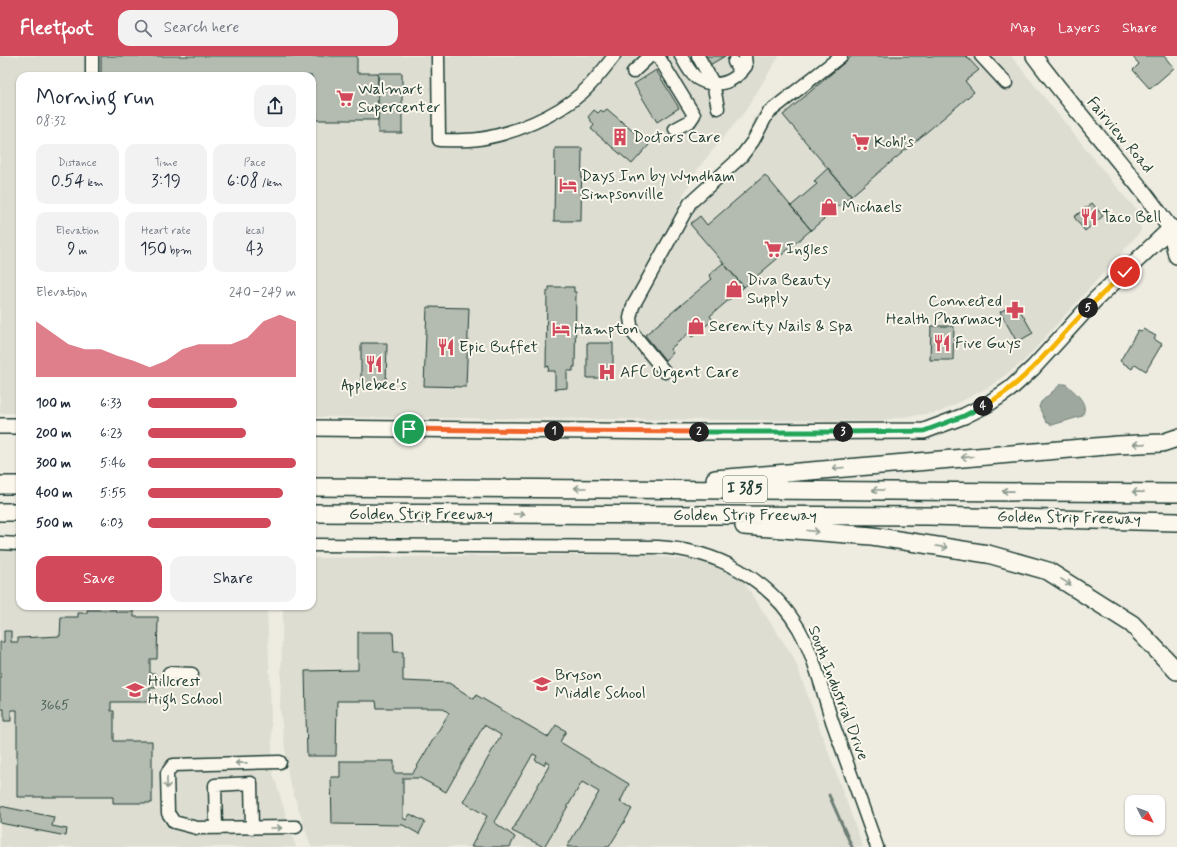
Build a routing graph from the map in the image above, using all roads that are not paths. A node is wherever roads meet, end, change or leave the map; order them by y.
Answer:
1 (92, 56) edge
2 (438, 56) edge
3 (614, 56) edge
4 (650, 56) edge
5 (658, 56) edge
6 (681, 56) edge
7 (698, 56) edge
8 (841, 56) edge
9 (981, 56) edge
10 (1034, 56) edge
11 (740, 59) edge
12 (92, 72) edge
13 (633, 72) dead end
14 (713, 83) junction
15 (1006, 83) dead end
16 (718, 108) dead end
17 (675, 130) dead end
18 (1175, 229) edge
19 (1177, 255) edge
20 (665, 372) dead end
21 (0, 426) edge
22 (16, 426) edge
23 (316, 428) edge
24 (1177, 438) edge
25 (0, 485) edge
26 (16, 485) edge
27 (316, 487) edge
28 (610, 488) junction
29 (1177, 493) edge
30 (0, 512) edge
31 (16, 512) edge
32 (316, 513) edge
33 (606, 515) junction
34 (1177, 522) edge
35 (0, 543) edge
36 (16, 544) edge
37 (316, 545) edge
38 (1177, 671) edge
39 (169, 673) dead end
40 (192, 674) dead end
41 (280, 762) dead end
42 (221, 764) junction
43 (222, 784) junction
44 (296, 827) dead end
45 (216, 828) junction
46 (252, 828) junction
47 (877, 847) edge

1 - 12 street
2 - 3 street
4 - 13 street
5 - 17 street
6 - 14 street
7 - 14 street
8 - 20 street
9 - 15 street
10 - 18 main road, Fairview Road
11 - 14 street
14 - 16 street
18 - 19 highway
18 - 23 main road
21 - 22 main road
24 -> 28 highway
25 - 26 highway
28 -> 27 highway, Golden Strip Freeway / I 385
29 -> 28 highway, Golden Strip Freeway / I 385
30 - 31 highway
32 -> 33 highway, Golden Strip Freeway / I 385
33 - 34 highway, Golden Strip Freeway / I 385
33 -> 38 highway
35 - 36 street
37 - 47 street, South Industrial Drive
39 - 40 street
41 -> 42 street
42 - 43 street
42 -> 45 street
43 - 45 street
43 - 46 street
46 -> 44 street
45 - 46 street

